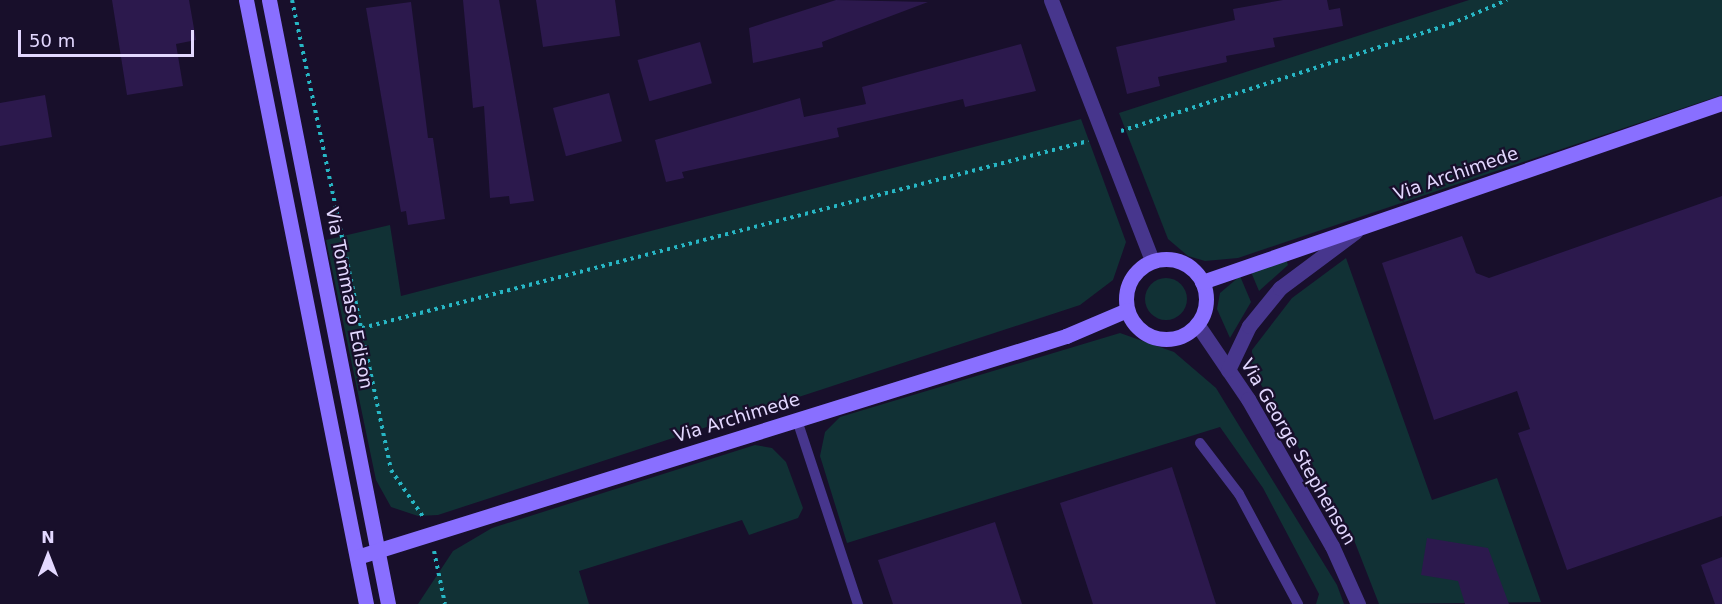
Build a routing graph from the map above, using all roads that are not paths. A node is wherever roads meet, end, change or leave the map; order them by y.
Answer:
1 (246, 0) edge
2 (269, 0) edge
3 (1051, 0) edge
4 (1722, 103) edge
5 (1362, 228) junction
6 (1152, 261) junction
7 (1202, 282) junction
8 (1127, 310) junction
9 (1197, 324) junction
10 (1228, 370) junction
11 (797, 420) junction
12 (1200, 443) dead end
13 (379, 550) junction
14 (357, 557) junction
15 (366, 604) edge
16 (388, 604) edge
17 (858, 604) edge
18 (1298, 604) edge
19 (1358, 604) edge

1 - 14 street
2 - 13 street, Via Tommaso Edison
3 - 6 street
4 - 5 street, Via Archimede
5 - 7 street, Via Archimede
5 - 10 street
6 - 7 street
6 - 8 street
7 - 9 street
8 - 9 street
8 - 11 street, Via Archimede
9 - 10 street, Via George Stephenson
10 - 19 street, Via George Stephenson
11 - 13 street, Via Archimede
11 - 17 lane
12 - 18 lane
13 - 14 street, Via Archimede
13 - 16 street, Via Tommaso Edison
14 - 15 street

